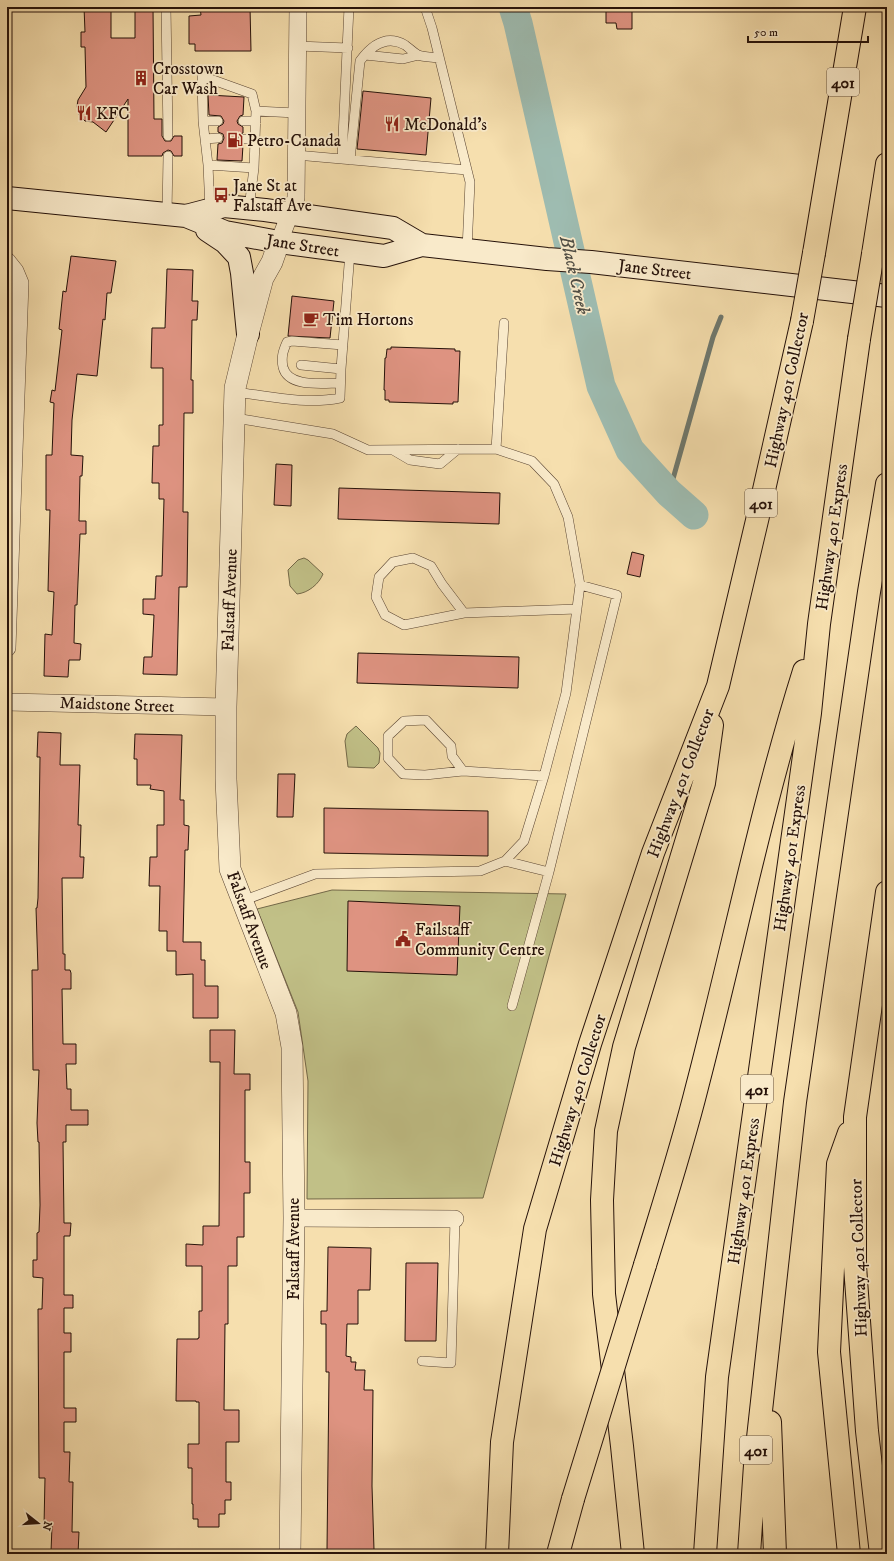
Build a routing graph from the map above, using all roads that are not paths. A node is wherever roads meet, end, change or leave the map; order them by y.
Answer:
1 (166, 7) edge
2 (298, 7) edge
3 (349, 7) edge
4 (425, 7) edge
5 (855, 7) edge
6 (297, 46) junction
7 (348, 48) junction
8 (365, 55) junction
9 (419, 55) junction
10 (439, 58) junction
11 (256, 111) junction
12 (296, 113) junction
13 (203, 121) junction
14 (218, 121) dead end
15 (243, 121) dead end
16 (256, 121) junction
17 (168, 136) dead end
18 (205, 138) junction
19 (218, 138) dead end
20 (243, 139) dead end
21 (256, 139) junction
22 (296, 155) junction
23 (168, 156) dead end
24 (346, 160) junction
25 (887, 164) edge
26 (208, 165) junction
27 (254, 168) junction
28 (467, 170) junction
29 (7, 198) edge
30 (249, 208) junction
31 (210, 210) junction
32 (289, 213) junction
33 (176, 215) junction
34 (279, 242) junction
35 (422, 245) junction
36 (466, 250) junction
37 (350, 252) junction
38 (7, 261) edge
39 (887, 296) edge
40 (504, 323) dead end
41 (248, 334) junction
42 (342, 345) junction
43 (301, 365) dead end
44 (341, 369) junction
45 (340, 382) junction
46 (235, 392) junction
47 (234, 418) junction
48 (458, 449) junction
49 (496, 449) junction
50 (393, 450) junction
51 (887, 484) edge
52 (580, 585) junction
53 (576, 609) junction
54 (464, 613) junction
55 (819, 624) junction
56 (7, 648) edge
57 (718, 686) junction
58 (7, 702) edge
59 (226, 707) junction
60 (463, 771) junction
61 (544, 776) junction
62 (505, 861) junction
63 (549, 872) junction
64 (887, 892) edge
65 (242, 901) junction
66 (512, 1006) dead end
67 (855, 1117) junction
68 (294, 1218) junction
69 (455, 1219) joint
70 (767, 1345) junction
71 (422, 1361) dead end
72 (290, 1554) edge
73 (497, 1554) edge
74 (558, 1554) edge
75 (632, 1554) edge
76 (705, 1554) edge
77 (749, 1554) edge
78 (776, 1554) edge
79 (849, 1554) edge
80 (881, 1554) edge

1 - 17 lane
2 - 6 street
3 - 7 lane
4 - 10 lane
5 - 57 highway, Highway 401 Collector / 401, bridge
6 - 7 lane
6 - 12 street
7 - 24 lane
8 - 9 lane
8 - 9 lane
8 - 24 lane
9 - 10 lane
10 - 28 lane
11 - 12 lane
11 - 13 lane
11 - 16 lane
12 - 22 street
13 - 14 lane
13 - 18 lane
15 - 16 lane
16 - 21 lane
18 - 19 lane
18 - 26 lane
20 - 21 lane
21 - 27 lane
22 - 24 lane
22 - 32 street
23 - 33 lane
24 - 28 lane
25 - 55 highway, Highway 401 Express / 401, bridge
26 - 27 lane
26 - 31 lane
27 - 30 lane
28 - 36 lane
29 - 33 main road, Jane Street
30 - 31 main road, Jane Street
30 - 32 main road, Jane Street
31 - 33 main road, Jane Street
32 - 34 street
32 - 35 main road, Jane Street
33 - 34 main road, Jane Street
33 - 41 main road
34 - 37 main road, Jane Street
34 - 41 street, Falstaff Avenue
35 - 36 main road, Jane Street
35 - 37 main road, Jane Street
36 - 39 main road, Jane Street
37 - 42 lane
38 - 56 street
40 - 49 lane
41 - 46 street, Falstaff Avenue
42 - 44 lane
42 - 45 lane
43 - 44 lane
44 - 45 lane
45 - 46 lane
46 - 47 street, Falstaff Avenue
47 - 50 lane
47 - 59 street, Falstaff Avenue
48 - 49 lane
48 - 50 lane
48 - 50 lane
49 - 52 lane
51 - 70 highway, 401
52 - 53 lane
52 - 63 lane
53 - 54 lane
53 - 61 lane
54 - 54 lane
55 - 74 highway, bridge
55 - 76 highway, Highway 401 Express / 401
57 - 73 highway, Highway 401 Collector / 401
57 - 75 highway
58 - 59 street, Maidstone Street
59 - 65 street, Falstaff Avenue
60 - 60 lane
60 - 61 lane
61 - 62 lane
62 - 63 lane
62 - 65 lane
63 - 66 lane
64 - 67 highway, Highway 401 Collector
65 - 68 street, Falstaff Avenue
67 - 79 highway
67 - 80 highway, Highway 401 Collector
68 - 69 street
68 - 72 street, Falstaff Avenue
69 - 71 lane
70 - 77 highway, 401
70 - 78 highway

